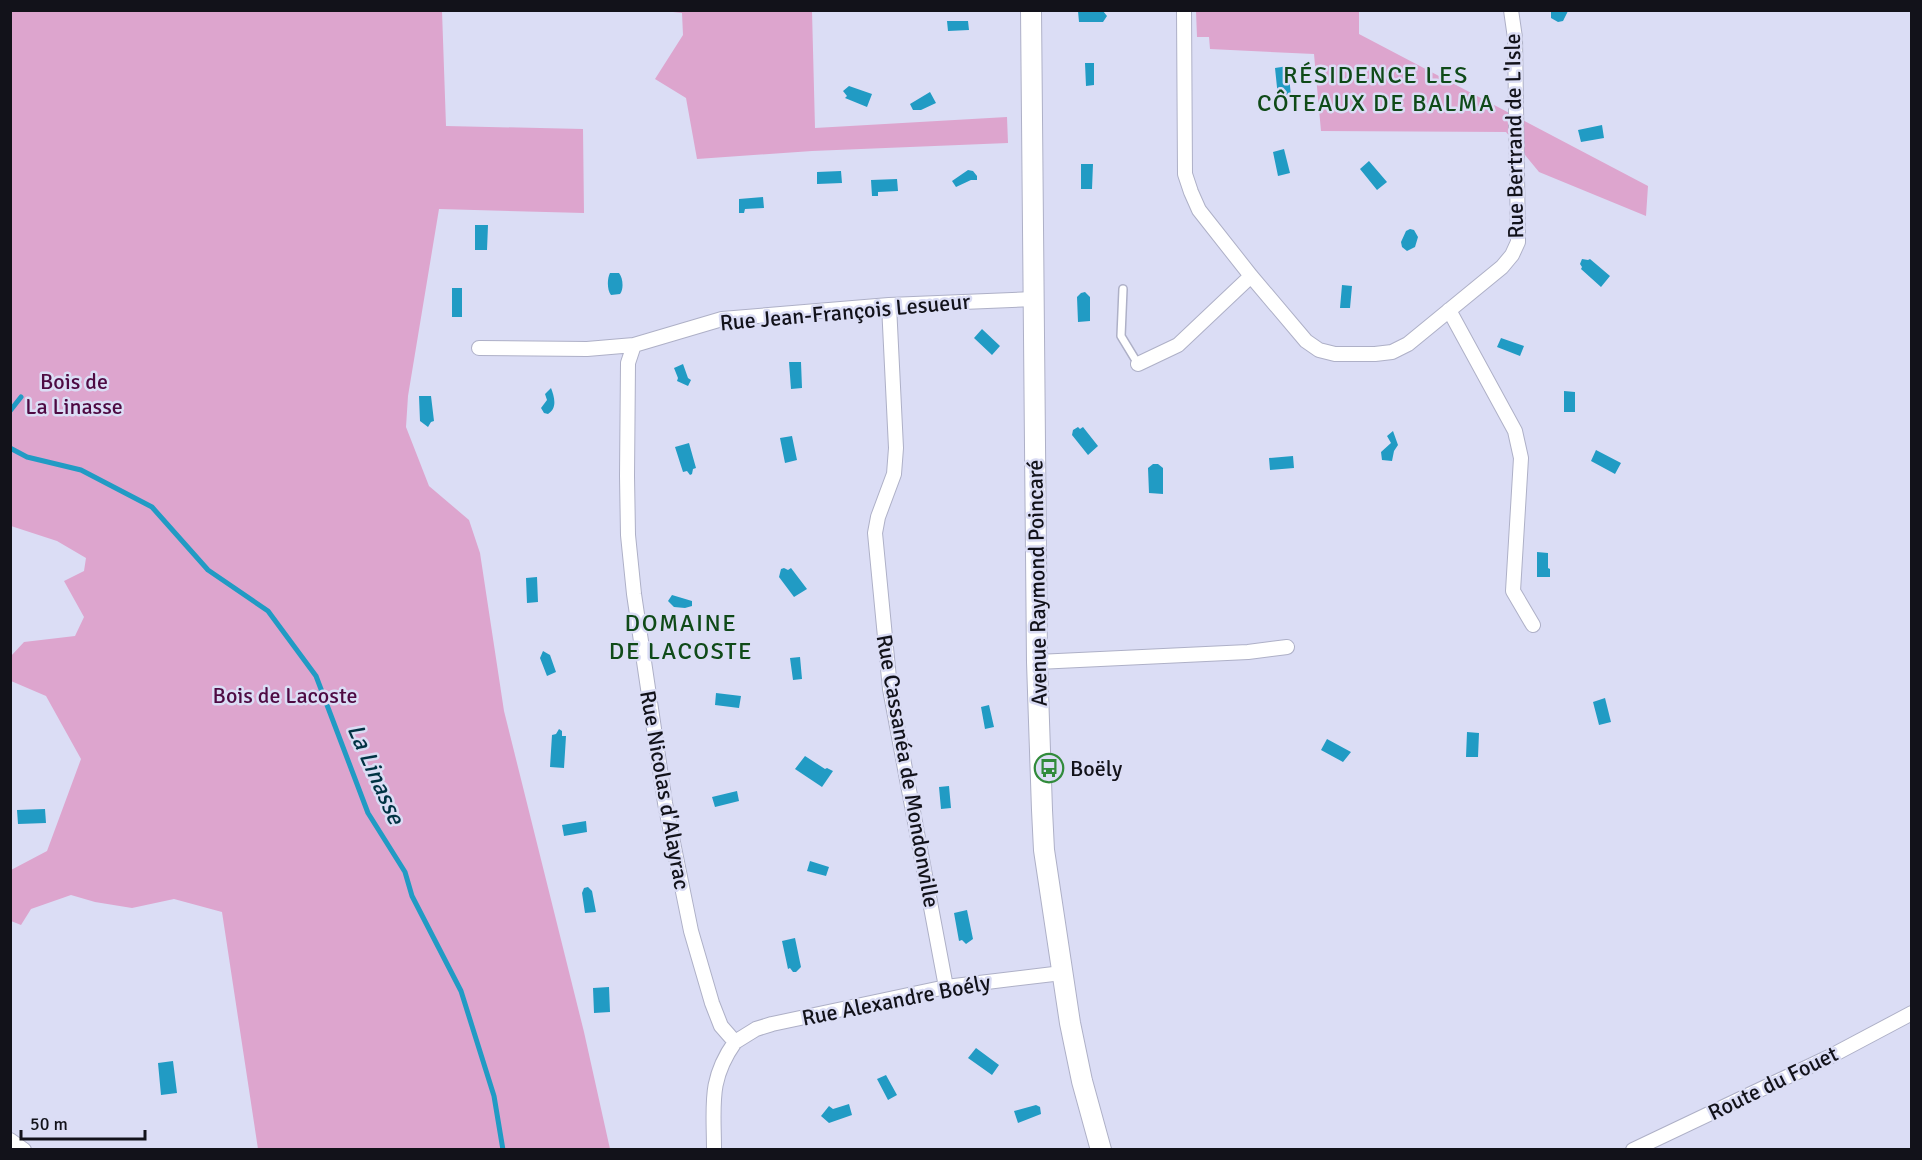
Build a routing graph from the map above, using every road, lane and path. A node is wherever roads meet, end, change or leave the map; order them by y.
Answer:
1 (1031, 10) edge
2 (1184, 10) edge
3 (1511, 10) edge
4 (1251, 276) junction
5 (1123, 289) dead end
6 (1034, 299) junction
7 (889, 305) junction
8 (1449, 310) junction
9 (634, 345) junction
10 (479, 348) dead end
11 (1138, 364) joint
12 (1533, 625) dead end
13 (1287, 647) dead end
14 (1037, 662) junction
15 (1062, 973) junction
16 (946, 987) junction
17 (1911, 1013) edge
18 (735, 1042) junction
19 (10, 1140) edge
20 (24, 1149) edge
21 (714, 1149) edge
22 (1101, 1149) edge
23 (1633, 1149) edge

1 - 6 main road, Avenue Raymond Poincaré
2 - 4 street, Rue Bertrand de L'Isle
3 - 8 street, Rue Bertrand de L'Isle
4 - 8 street, Rue Bertrand de L'Isle
4 - 11 street
5 - 11 lane
6 - 7 street, Rue Jean-François Lesueur
6 - 14 main road, Avenue Raymond Poincaré
7 - 9 street, Rue Jean-François Lesueur
7 - 16 street, Rue Cassanéa de Mondonville
8 - 12 street
9 - 10 street, Rue Jean-François Lesueur
9 - 18 street, Rue Nicolas d'Alayrac
13 - 14 street
14 - 15 main road, Avenue Raymond Poincaré
15 - 16 street, Rue Alexandre Boély
15 - 22 main road, Avenue Raymond Poincaré
16 - 18 street, Rue Alexandre Boély
17 - 23 street, Route du Fouet
18 - 21 street
19 - 20 street

